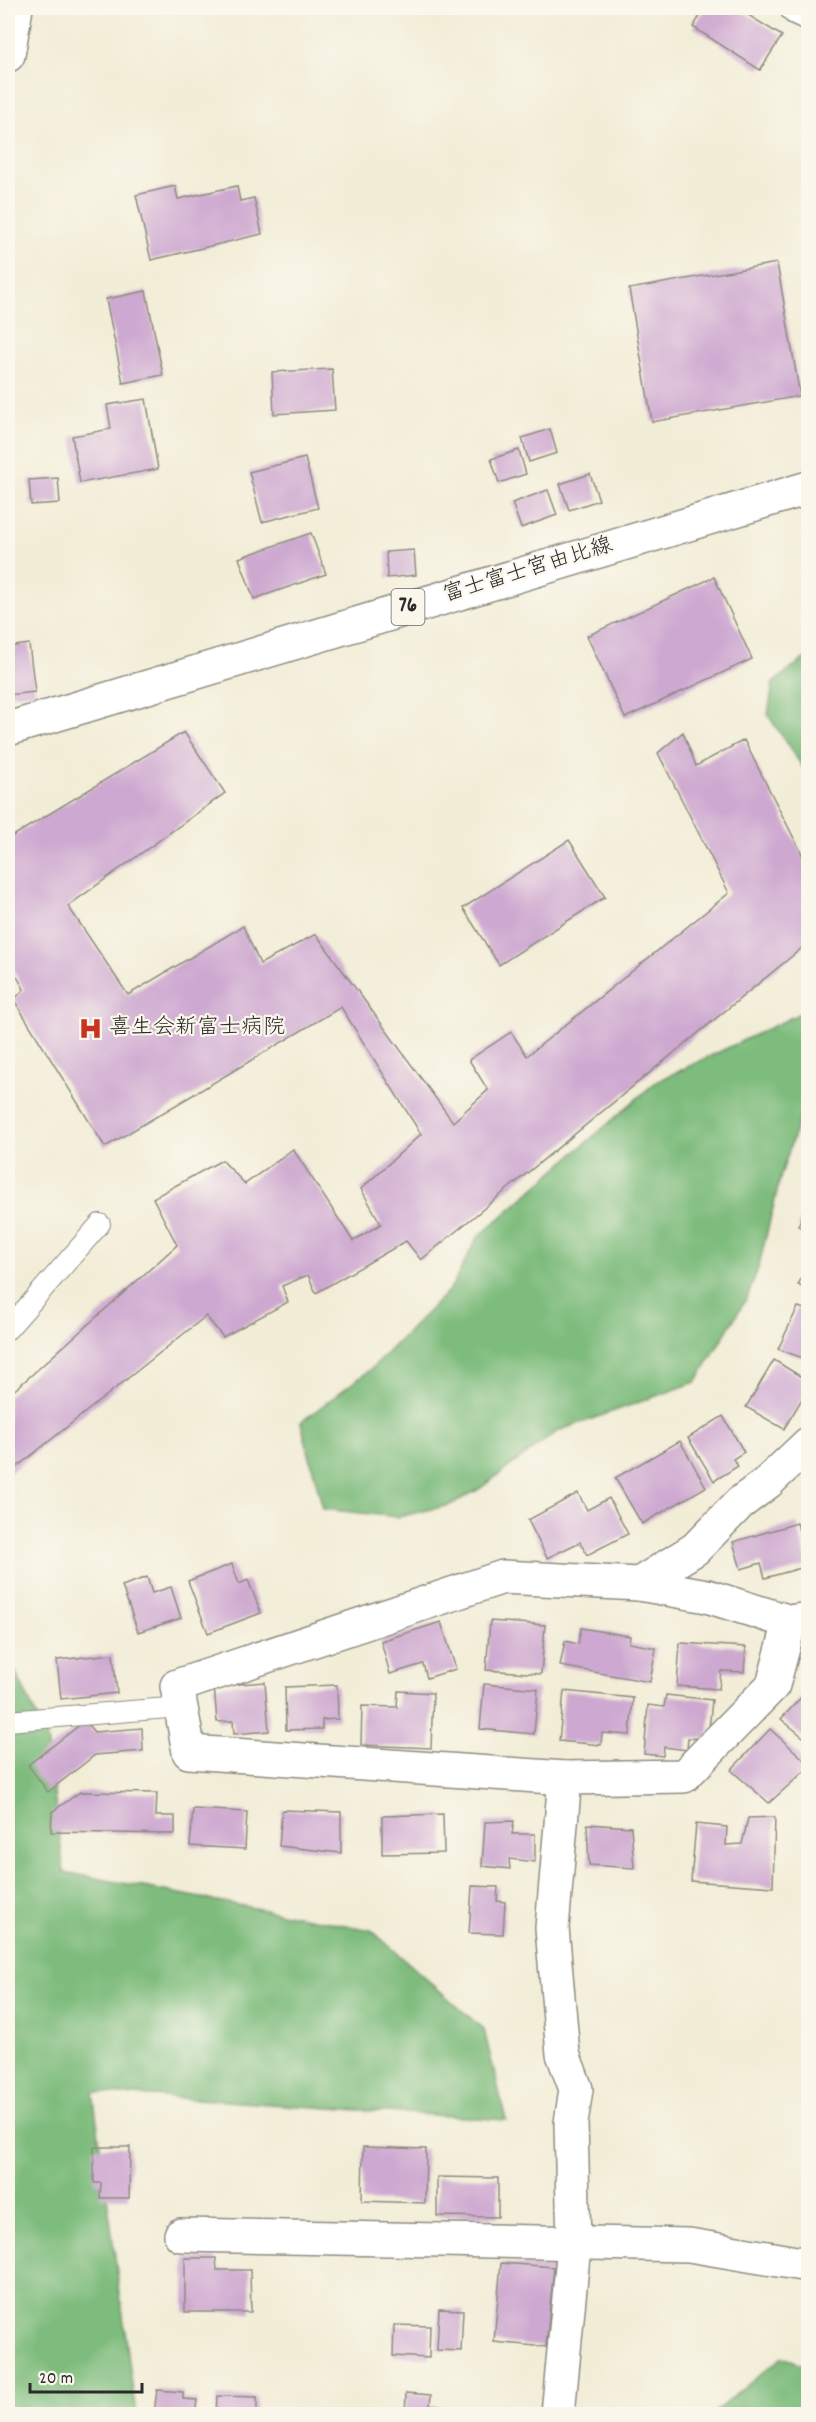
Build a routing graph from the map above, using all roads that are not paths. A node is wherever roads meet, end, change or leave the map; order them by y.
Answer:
1 (16, 8) edge
2 (797, 8) edge
3 (808, 13) edge
4 (8, 55) edge
5 (808, 488) edge
6 (8, 729) edge
7 (100, 1224) dead end
8 (8, 1329) edge
9 (808, 1444) edge
10 (639, 1584) junction
11 (799, 1621) edge
12 (180, 1707) junction
13 (8, 1720) edge
14 (566, 1778) junction
15 (182, 2235) dead end
16 (574, 2245) junction
17 (808, 2265) edge
18 (558, 2415) edge

1 - 4 street
2 - 3 street
5 - 6 street, 富士富士宮由比線 / 76
7 - 8 lane
9 - 10 street
10 - 11 street
10 - 12 street
11 - 14 street
12 - 13 lane
12 - 14 street
14 - 16 street
15 - 16 street
16 - 17 street
16 - 18 street

